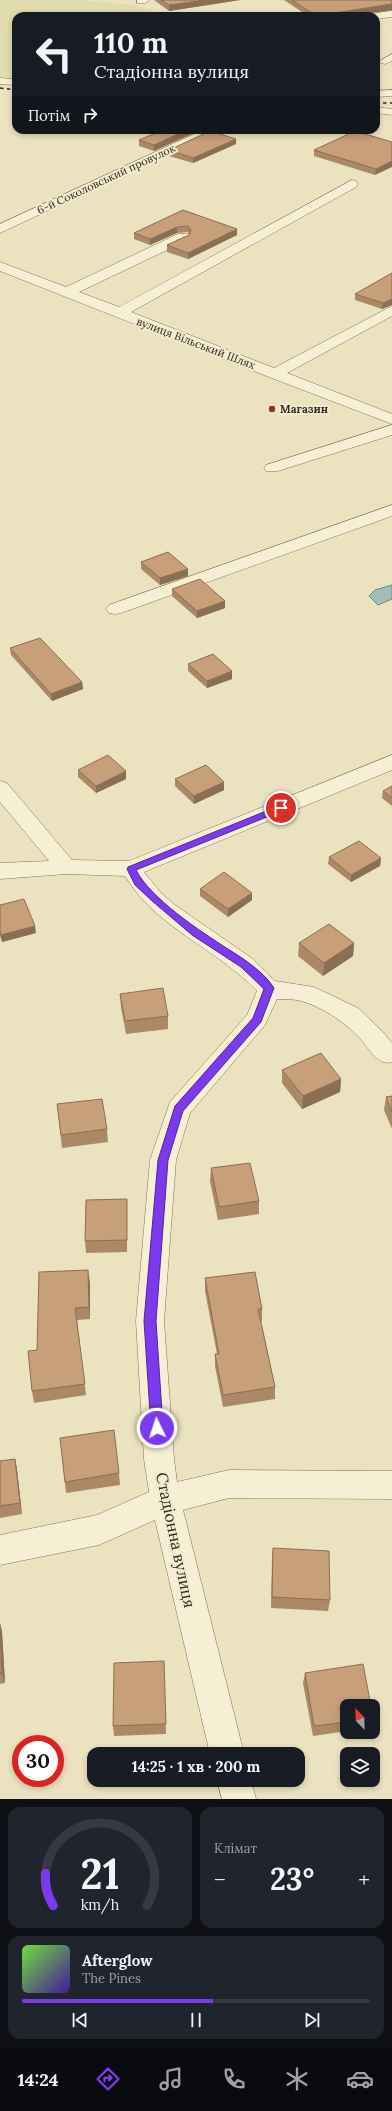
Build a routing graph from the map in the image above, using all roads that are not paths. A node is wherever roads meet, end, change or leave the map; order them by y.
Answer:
1 (392, 14) edge
2 (380, 16) edge
3 (0, 81) edge
4 (12, 82) edge
5 (392, 93) edge
6 (380, 94) edge
7 (392, 109) edge
8 (380, 110) edge
9 (380, 110) edge
10 (392, 112) edge
11 (203, 134) edge
12 (352, 184) dead end
13 (0, 229) edge
14 (182, 238) edge
15 (0, 266) edge
16 (67, 292) junction
17 (392, 310) edge
18 (119, 313) junction
19 (274, 374) junction
20 (392, 418) edge
21 (392, 430) edge
22 (272, 468) dead end
23 (392, 510) edge
24 (115, 609) dead end
25 (392, 762) edge
26 (0, 788) edge
27 (66, 867) junction
28 (131, 869) junction
29 (0, 871) edge
30 (269, 988) junction
31 (387, 1054) dead end
32 (392, 1485) edge
33 (165, 1500) junction
34 (0, 1550) edge
35 (225, 1747) edge
36 (236, 1787) edge
37 (239, 1799) edge

1 - 2 street
3 - 4 street
5 - 6 street
7 - 8 street
9 - 10 street
11 - 13 street, 6-й Соколовський провулок
12 - 18 street
14 - 16 street
15 - 16 street, вулиця Вільський Шлях
16 - 18 street, вулиця Вільський Шлях
17 - 19 street
18 - 19 street, вулиця Вільський Шлях
19 - 20 street, вулиця Вільський Шлях
21 - 22 street
23 - 24 street
25 - 28 street
26 - 27 street
27 - 28 street
27 - 29 street
28 - 30 street
30 - 31 street
30 - 33 street, Стадіонна вулиця
32 - 33 street
33 - 34 street
33 - 35 street, Стадіонна вулиця
36 - 37 street

